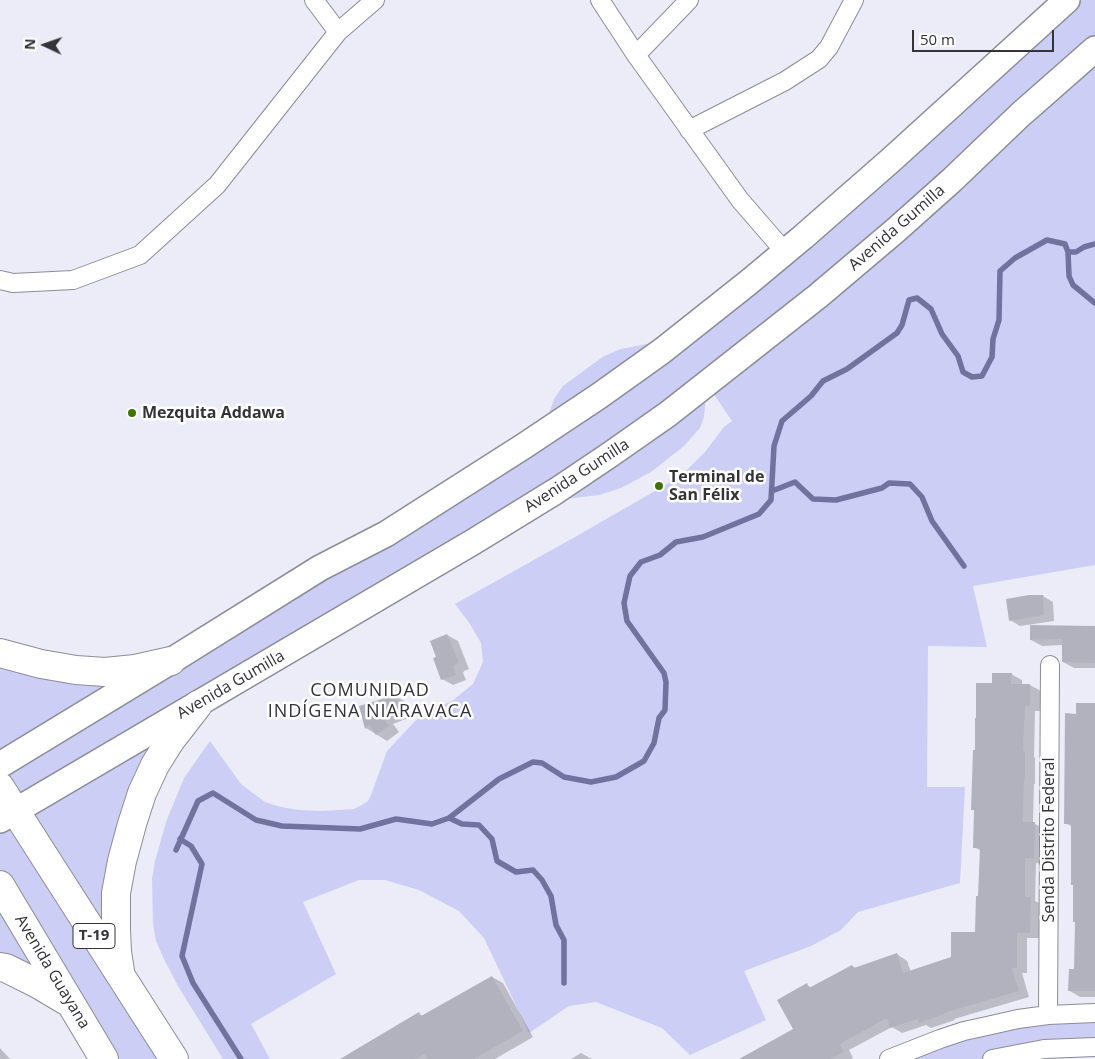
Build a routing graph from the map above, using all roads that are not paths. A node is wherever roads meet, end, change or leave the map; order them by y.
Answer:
1 (314, 0) edge
2 (375, 0) edge
3 (600, 0) edge
4 (689, 0) edge
5 (854, 0) edge
6 (1067, 0) edge
7 (338, 32) junction
8 (1095, 49) edge
9 (636, 55) junction
10 (688, 130) junction
11 (785, 252) junction
12 (0, 280) edge
13 (0, 653) edge
14 (171, 662) junction
15 (1050, 665) dead end
16 (198, 705) junction
17 (0, 764) edge
18 (0, 787) edge
19 (8, 816) edge
20 (0, 885) edge
21 (0, 967) edge
22 (121, 978) junction
23 (71, 1004) junction
24 (1095, 1013) edge
25 (1048, 1015) junction
26 (1095, 1047) edge
27 (104, 1059) edge
28 (174, 1059) edge
29 (889, 1059) edge
30 (992, 1059) edge

1 - 7 street
2 - 7 street
3 - 9 street
4 - 9 street
5 - 10 street
6 - 11 main road
7 - 12 street
8 - 16 main road, Avenida Gumilla
9 - 10 street
10 - 11 street
11 - 14 main road
13 - 14 highway
14 - 17 main road
15 - 25 street, Senda Distrito Federal
16 - 19 main road, Avenida Gumilla
16 - 22 highway
18 - 19 highway, T-19
19 - 22 highway, T-19
20 - 23 highway, Avenida Guayana
21 - 23 highway
22 - 28 highway, T-19
23 - 27 highway, Avenida Guayana
24 - 25 street
25 - 29 street
26 - 30 street

